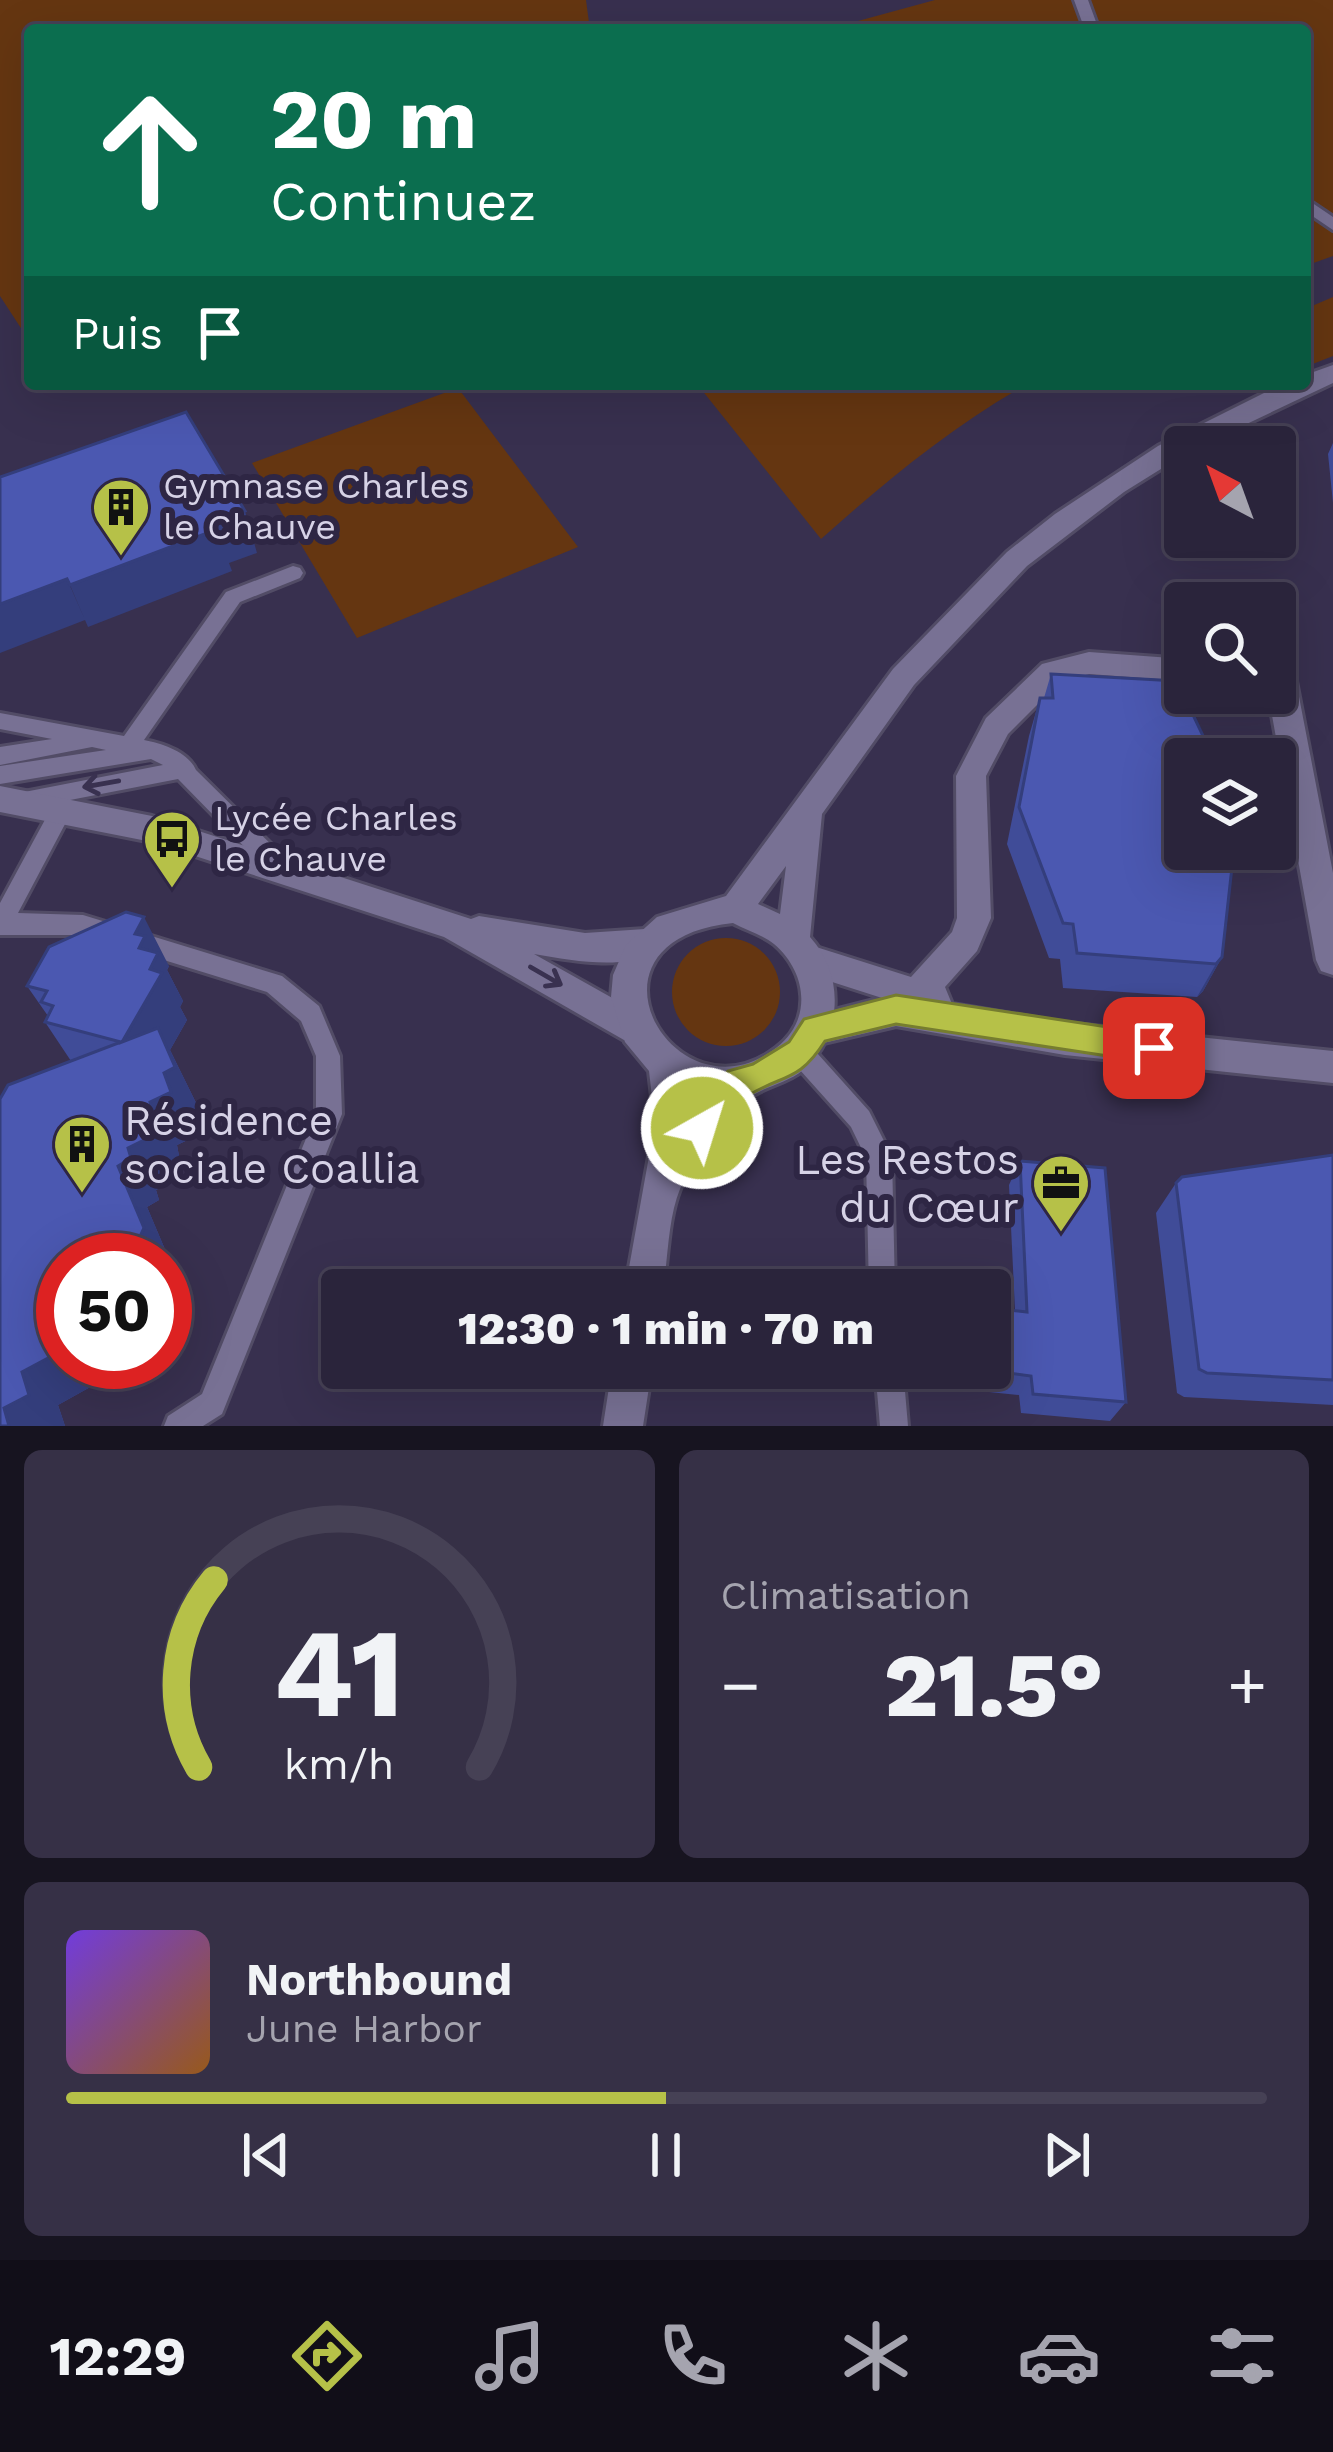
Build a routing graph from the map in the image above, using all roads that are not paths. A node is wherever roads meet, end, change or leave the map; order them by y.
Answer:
1 (1294, 390) edge
2 (293, 573) dead end
3 (1164, 668) edge
4 (1287, 714) edge
5 (0, 721) edge
6 (39, 728) junction
7 (0, 736) edge
8 (103, 740) junction
9 (130, 745) junction
10 (155, 750) junction
11 (0, 756) edge
12 (186, 769) junction
13 (5, 792) edge
14 (62, 809) junction
15 (808, 813) junction
16 (282, 870) junction
17 (735, 909) junction
18 (0, 924) edge
19 (454, 926) junction
20 (645, 944) junction
21 (804, 949) junction
22 (1333, 960) edge
23 (919, 992) junction
24 (987, 1021) junction
25 (636, 1029) junction
26 (808, 1041) junction
27 (666, 1064) junction
28 (1333, 1067) edge
29 (739, 1082) junction
30 (667, 1178) junction
31 (648, 1269) edge
32 (882, 1269) edge
33 (629, 1389) edge
34 (891, 1389) edge
35 (178, 1426) edge
36 (623, 1426) edge
37 (894, 1426) edge

1 - 15 street
2 - 9 lane
3 - 23 street
4 - 22 street
5 - 6 lane
6 - 7 lane
6 - 8 lane
8 - 9 lane
8 - 11 lane
9 - 10 lane
10 - 12 lane
10 - 13 lane
12 -> 13 lane
12 - 16 lane
13 - 14 street
14 - 16 street
14 - 18 lane
15 - 17 street
15 - 21 street
16 - 19 street
17 - 20 street
17 - 21 street
18 - 35 lane
19 - 20 street
19 -> 25 street
20 - 25 street
21 - 23 street
21 - 26 street
23 - 24 street
24 - 26 street
24 - 28 street
25 - 27 street
26 - 29 street
26 - 32 lane
27 - 29 street
27 - 30 street
29 - 30 street
30 - 31 street
33 - 36 street
34 - 37 lane

